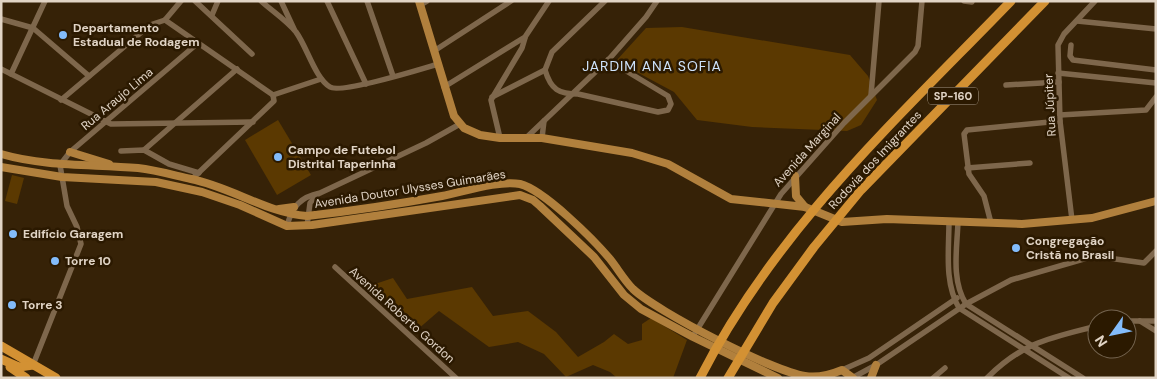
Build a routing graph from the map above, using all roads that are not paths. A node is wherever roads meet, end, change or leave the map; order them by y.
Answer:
1 (45, 1) edge
2 (182, 1) edge
3 (195, 1) edge
4 (218, 1) edge
5 (261, 1) edge
6 (281, 1) edge
7 (327, 1) edge
8 (367, 1) edge
9 (511, 1) edge
10 (549, 1) edge
11 (605, 1) edge
12 (657, 1) edge
13 (878, 1) edge
14 (922, 1) edge
15 (964, 1) edge
16 (1011, 1) edge
17 (1045, 1) edge
18 (1095, 1) edge
19 (972, 2) edge
20 (422, 3) edge
21 (212, 15) junction
22 (1, 19) edge
23 (165, 20) junction
24 (1077, 21) junction
25 (33, 28) junction
26 (1156, 29) edge
27 (295, 31) junction
28 (525, 38) junction
29 (198, 43) junction
30 (1070, 45) dead end
31 (508, 49) junction
32 (434, 51) junction
33 (252, 54) dead end
34 (515, 60) junction
35 (608, 60) junction
36 (438, 64) junction
37 (1, 69) edge
38 (236, 70) junction
39 (545, 70) junction
40 (1156, 70) edge
41 (1058, 73) junction
42 (11, 74) junction
43 (89, 76) junction
44 (393, 76) junction
45 (321, 79) junction
46 (1059, 82) junction
47 (1156, 83) edge
48 (366, 84) junction
49 (1006, 85) dead end
50 (444, 87) junction
51 (572, 94) junction
52 (871, 95) junction
53 (1155, 95) edge
54 (273, 96) junction
55 (492, 97) junction
56 (61, 100) junction
57 (1060, 118) junction
58 (544, 121) junction
59 (176, 122) junction
60 (253, 122) junction
61 (104, 123) junction
62 (460, 124) junction
63 (500, 138) junction
64 (527, 138) junction
65 (542, 138) junction
66 (144, 150) junction
67 (121, 151) dead end
68 (70, 152) junction
69 (1, 154) edge
70 (1030, 163) dead end
71 (60, 165) junction
72 (1, 167) edge
73 (120, 167) junction
74 (967, 168) junction
75 (199, 173) junction
76 (796, 176) junction
77 (62, 177) junction
78 (192, 179) junction
79 (479, 188) junction
80 (320, 193) junction
81 (1156, 201) edge
82 (776, 203) junction
83 (447, 204) junction
84 (296, 205) junction
85 (805, 207) junction
86 (278, 210) junction
87 (308, 212) junction
88 (290, 215) junction
89 (1072, 220) junction
90 (954, 222) junction
91 (991, 223) junction
92 (287, 226) junction
93 (307, 226) junction
94 (1156, 252) edge
95 (594, 257) junction
96 (335, 267) dead end
97 (621, 274) junction
98 (619, 288) junction
99 (961, 295) junction
100 (954, 300) junction
101 (647, 301) junction
102 (966, 304) junction
103 (959, 308) junction
104 (1138, 320) joint
105 (1156, 320) edge
106 (698, 328) junction
107 (1087, 329) edge
108 (1156, 331) edge
109 (693, 337) junction
110 (1030, 345) junction
111 (1, 346) edge
112 (1021, 349) junction
113 (1, 360) edge
114 (33, 364) junction
115 (876, 365) junction
116 (945, 368) dead end
117 (842, 370) junction
118 (26, 378) edge
119 (56, 378) edge
120 (456, 378) edge
121 (700, 378) edge
122 (728, 378) edge
123 (778, 378) edge
124 (853, 378) edge
125 (871, 378) edge
126 (933, 378) edge
127 (987, 378) edge
128 (1068, 378) edge
129 (1083, 378) edge

1 - 25 street
2 - 23 street
3 - 21 street
4 - 21 street
5 - 27 street
6 - 27 street
7 - 48 street
8 - 44 street
9 - 32 street
10 - 28 street
11 - 39 street
12 - 35 street
13 - 52 street
14 - 52 street, Avenida Marginal
15 - 19 street
16 - 121 highway, Rodovia dos Imigrantes / SP-160
17 - 122 highway, Rodovia dos Imigrantes / SP-160
18 - 24 street, Rua Júpiter
20 - 32 main road
21 - 33 street
22 - 25 street
23 - 29 street
23 - 43 street
24 - 26 street
24 - 41 street, Rua Júpiter
25 - 42 street
25 - 43 street
27 - 45 street
28 - 31 street
28 - 34 street
29 - 38 street
29 - 61 street, Rua Araujo Lima
30 - 40 street
31 - 34 street
31 - 50 street
32 - 36 main road
34 - 55 street
35 - 51 street
35 - 51 street
36 - 44 street
36 - 50 main road
37 - 42 street
38 - 54 street
38 - 59 street
39 - 51 street
39 - 55 street
41 - 46 street, Rua Júpiter
41 - 47 street
42 - 56 street
43 - 56 street
44 - 48 street
45 - 48 street
45 - 54 street
46 - 49 street
46 - 57 street, Rua Júpiter
50 - 62 main road
51 - 58 street
52 - 76 street, Avenida Marginal
53 - 57 street
54 - 60 street
55 - 63 street
56 - 61 street
57 - 74 street
57 - 89 street, Rua Júpiter
58 - 64 street
58 - 65 street
59 - 60 street
59 - 61 street
59 - 66 street
60 - 75 street
61 - 68 street, Rua Araujo Lima
62 - 63 main road
62 - 80 street
63 - 64 main road
64 - 65 main road
65 - 82 main road
66 - 67 street
66 - 75 street
68 - 71 street, Rua Araujo Lima
68 - 73 main road
69 - 71 main road, Avenida Doutor Ulysses Guimarães
70 - 74 street
71 - 73 main road, Avenida Doutor Ulysses Guimarães
71 - 77 street
72 - 77 main road, Avenida Doutor Ulysses Guimarães
73 - 78 main road, Avenida Doutor Ulysses Guimarães
74 - 91 street
75 - 78 street
76 - 82 street, Avenida Marginal
76 - 85 main road
77 - 92 main road, Avenida Doutor Ulysses Guimarães
77 - 114 street
78 - 86 main road, Avenida Doutor Ulysses Guimarães
79 - 83 main road
79 - 87 main road, Avenida Doutor Ulysses Guimarães
79 - 97 main road, Avenida Doutor Ulysses Guimarães
80 - 84 street
80 - 87 street
81 - 89 main road
82 - 85 main road
82 - 106 street, Avenida Marginal
83 - 93 main road, Avenida Doutor Ulysses Guimarães
83 - 95 main road, Avenida Doutor Ulysses Guimarães
84 - 86 main road
84 - 87 street
84 - 88 street
85 - 90 main road
86 - 88 main road, Avenida Doutor Ulysses Guimarães
87 - 88 main road, Avenida Doutor Ulysses Guimarães
87 - 93 street
88 - 92 street
89 - 91 main road
90 - 91 main road
90 - 99 street
90 - 100 street
92 - 93 main road, Avenida Doutor Ulysses Guimarães
94 - 102 street
95 - 97 main road
95 - 98 main road, Avenida Doutor Ulysses Guimarães
96 - 120 street, Avenida Roberto Gordon
97 - 101 main road, Avenida Doutor Ulysses Guimarães
98 - 101 main road
98 - 109 main road, Avenida Doutor Ulysses Guimarães
99 - 100 street
99 - 102 street
100 - 103 street
100 - 117 street
101 - 106 main road, Avenida Doutor Ulysses Guimarães
102 - 103 street
102 - 110 street
103 - 112 street
103 - 115 street
104 - 105 street
104 - 108 street
106 - 109 street, Avenida Marginal
106 - 117 main road, Avenida Doutor Ulysses Guimarães
107 - 110 street
109 - 123 main road, Avenida Doutor Ulysses Guimarães
110 - 112 street
110 - 129 street
111 - 114 highway
112 - 127 street
112 - 128 street
113 - 114 highway
113 - 118 highway
114 - 119 highway
115 - 124 street
115 - 125 main road
116 - 126 street
117 - 124 main road

